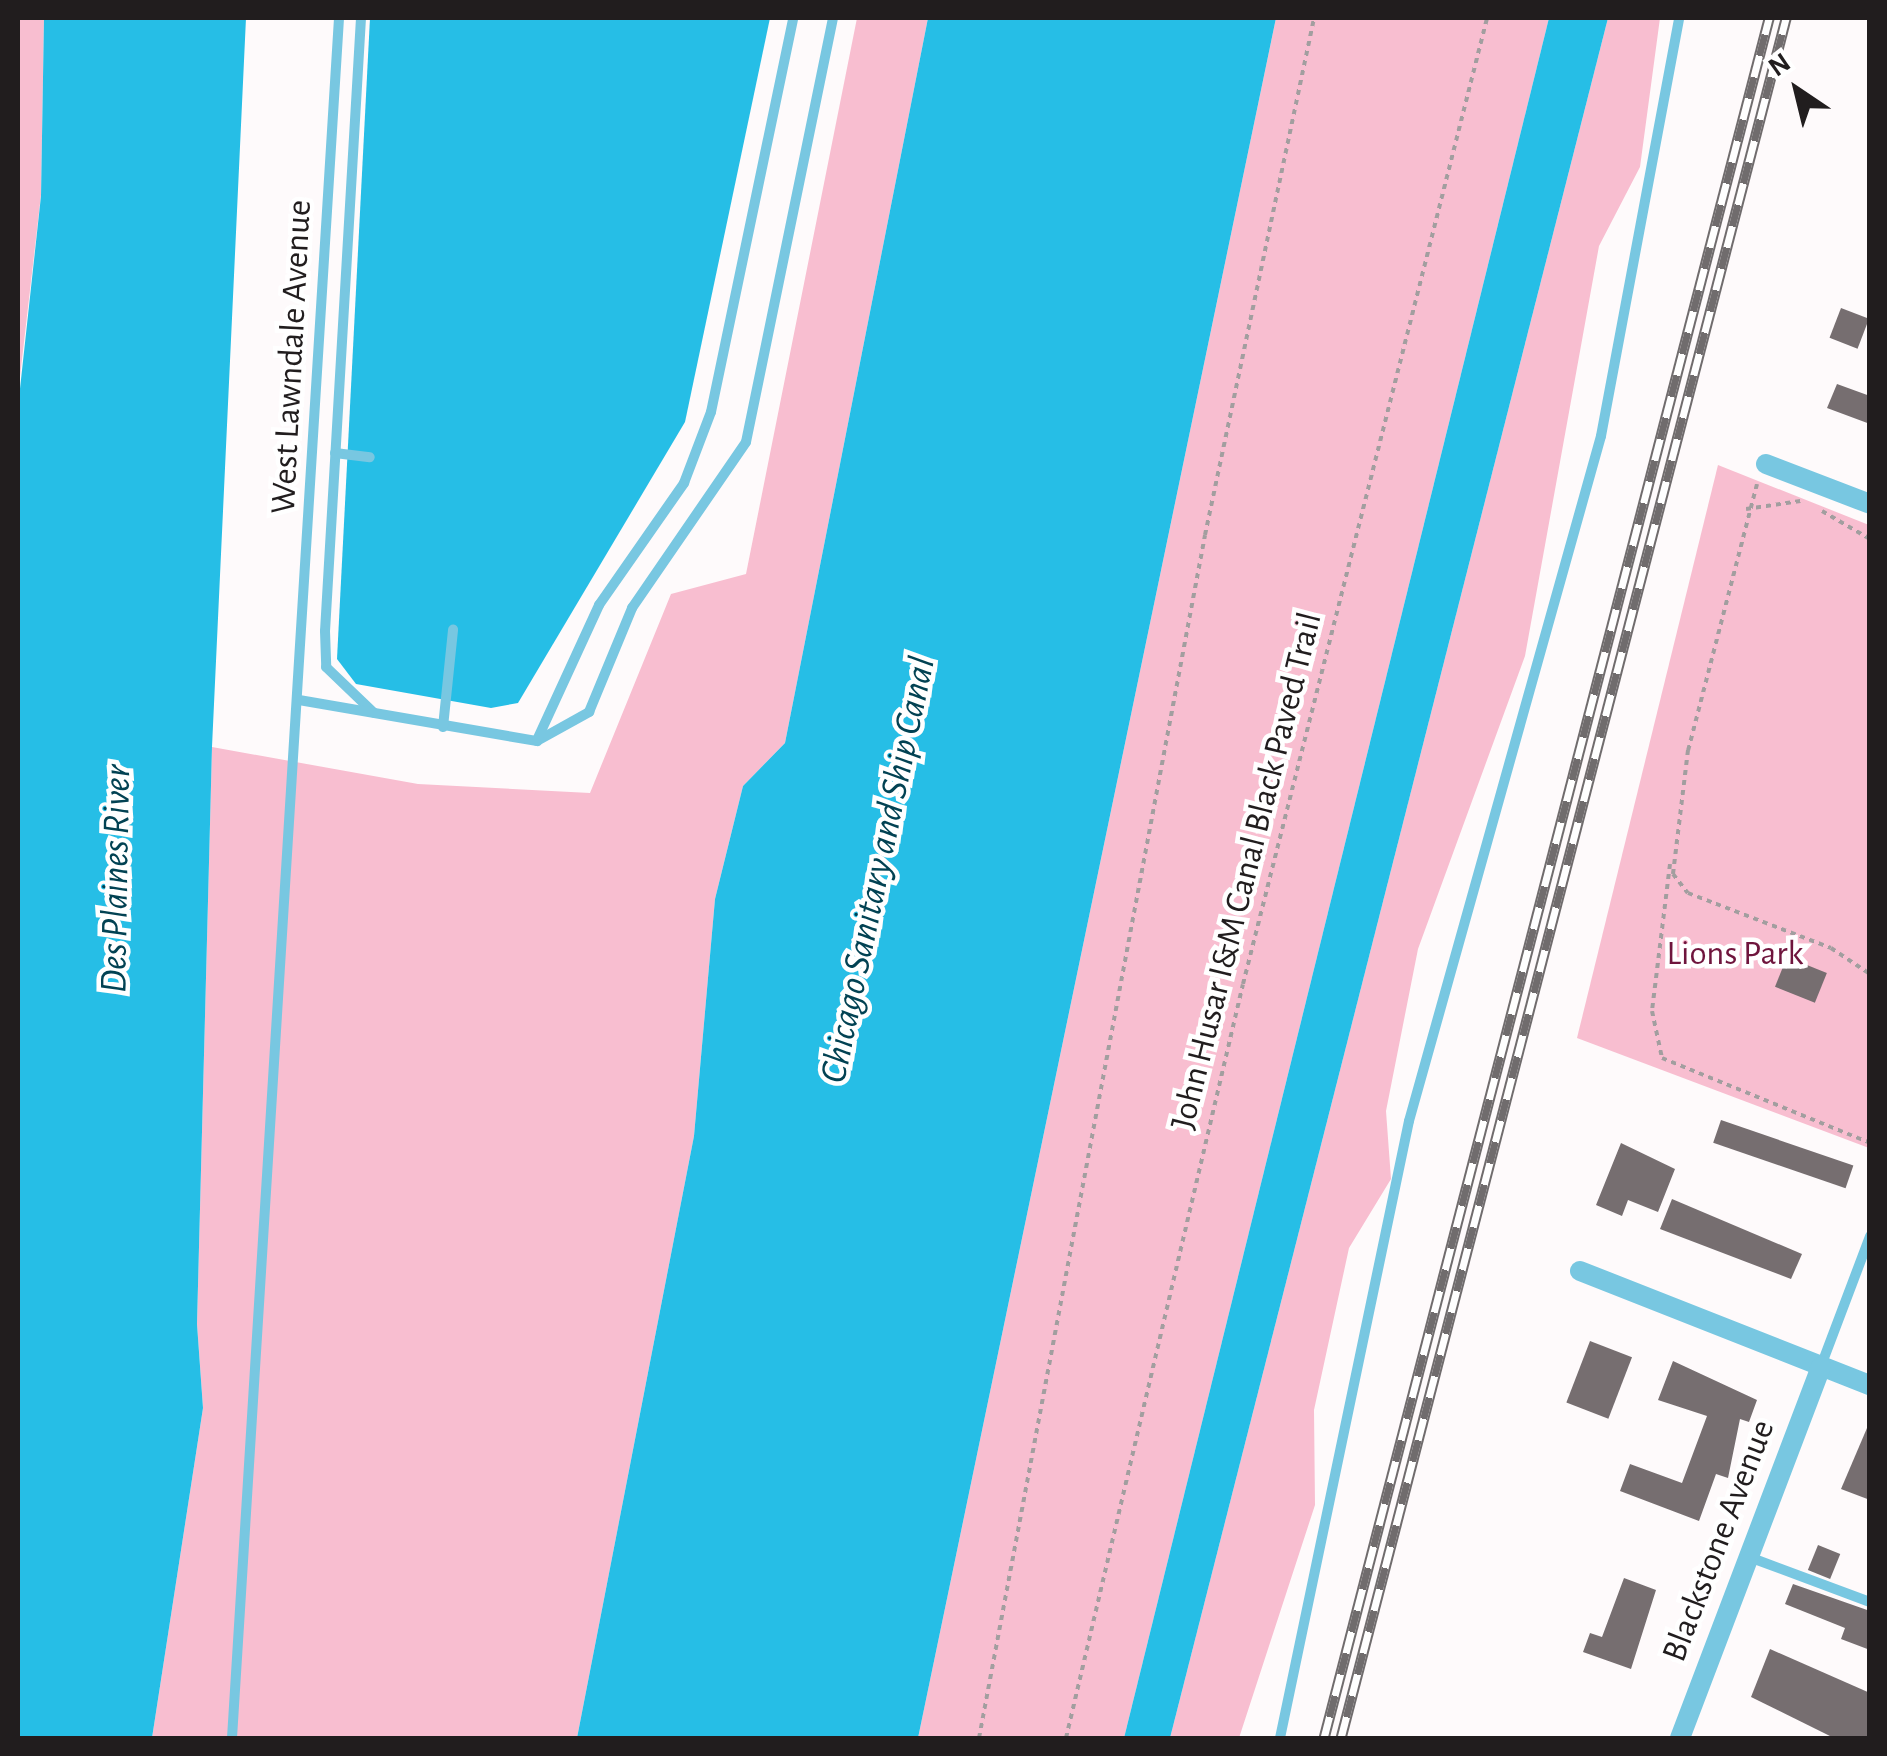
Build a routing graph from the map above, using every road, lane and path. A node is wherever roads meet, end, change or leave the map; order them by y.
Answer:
1 (339, 18) edge
2 (361, 18) edge
3 (793, 18) edge
4 (833, 18) edge
5 (1314, 18) edge
6 (1488, 18) edge
7 (1679, 18) edge
8 (335, 453) junction
9 (370, 457) dead end
10 (1766, 464) joint
11 (1870, 504) edge
12 (1746, 509) junction
13 (1870, 539) edge
14 (452, 630) dead end
15 (299, 700) junction
16 (374, 714) junction
17 (443, 727) junction
18 (536, 741) junction
19 (1670, 860) junction
20 (1870, 974) edge
21 (1870, 1144) edge
22 (1870, 1236) edge
23 (1580, 1270) dead end
24 (1821, 1367) junction
25 (1870, 1385) edge
26 (1745, 1556) junction
27 (1870, 1602) edge
28 (232, 1738) edge
29 (979, 1738) edge
30 (1066, 1738) edge
31 (1280, 1738) edge
32 (1680, 1738) edge

1 - 15 lane, West Lawndale Avenue
2 - 8 lane
3 - 18 lane
4 - 18 lane
5 - 29 path
6 - 30 path, John Husar I&M Canal Black Paved Trail
7 - 31 lane
8 - 9 lane
8 - 16 lane
10 - 11 street
10 - 12 path
12 - 13 path
12 - 19 path
14 - 17 lane
15 - 16 lane
15 - 28 lane, West Lawndale Avenue
16 - 17 lane
17 - 18 lane
19 - 20 path
19 - 21 path
22 - 24 lane
23 - 24 street
24 - 25 street
24 - 26 street, Blackstone Avenue
26 - 27 lane
26 - 32 street, Blackstone Avenue

